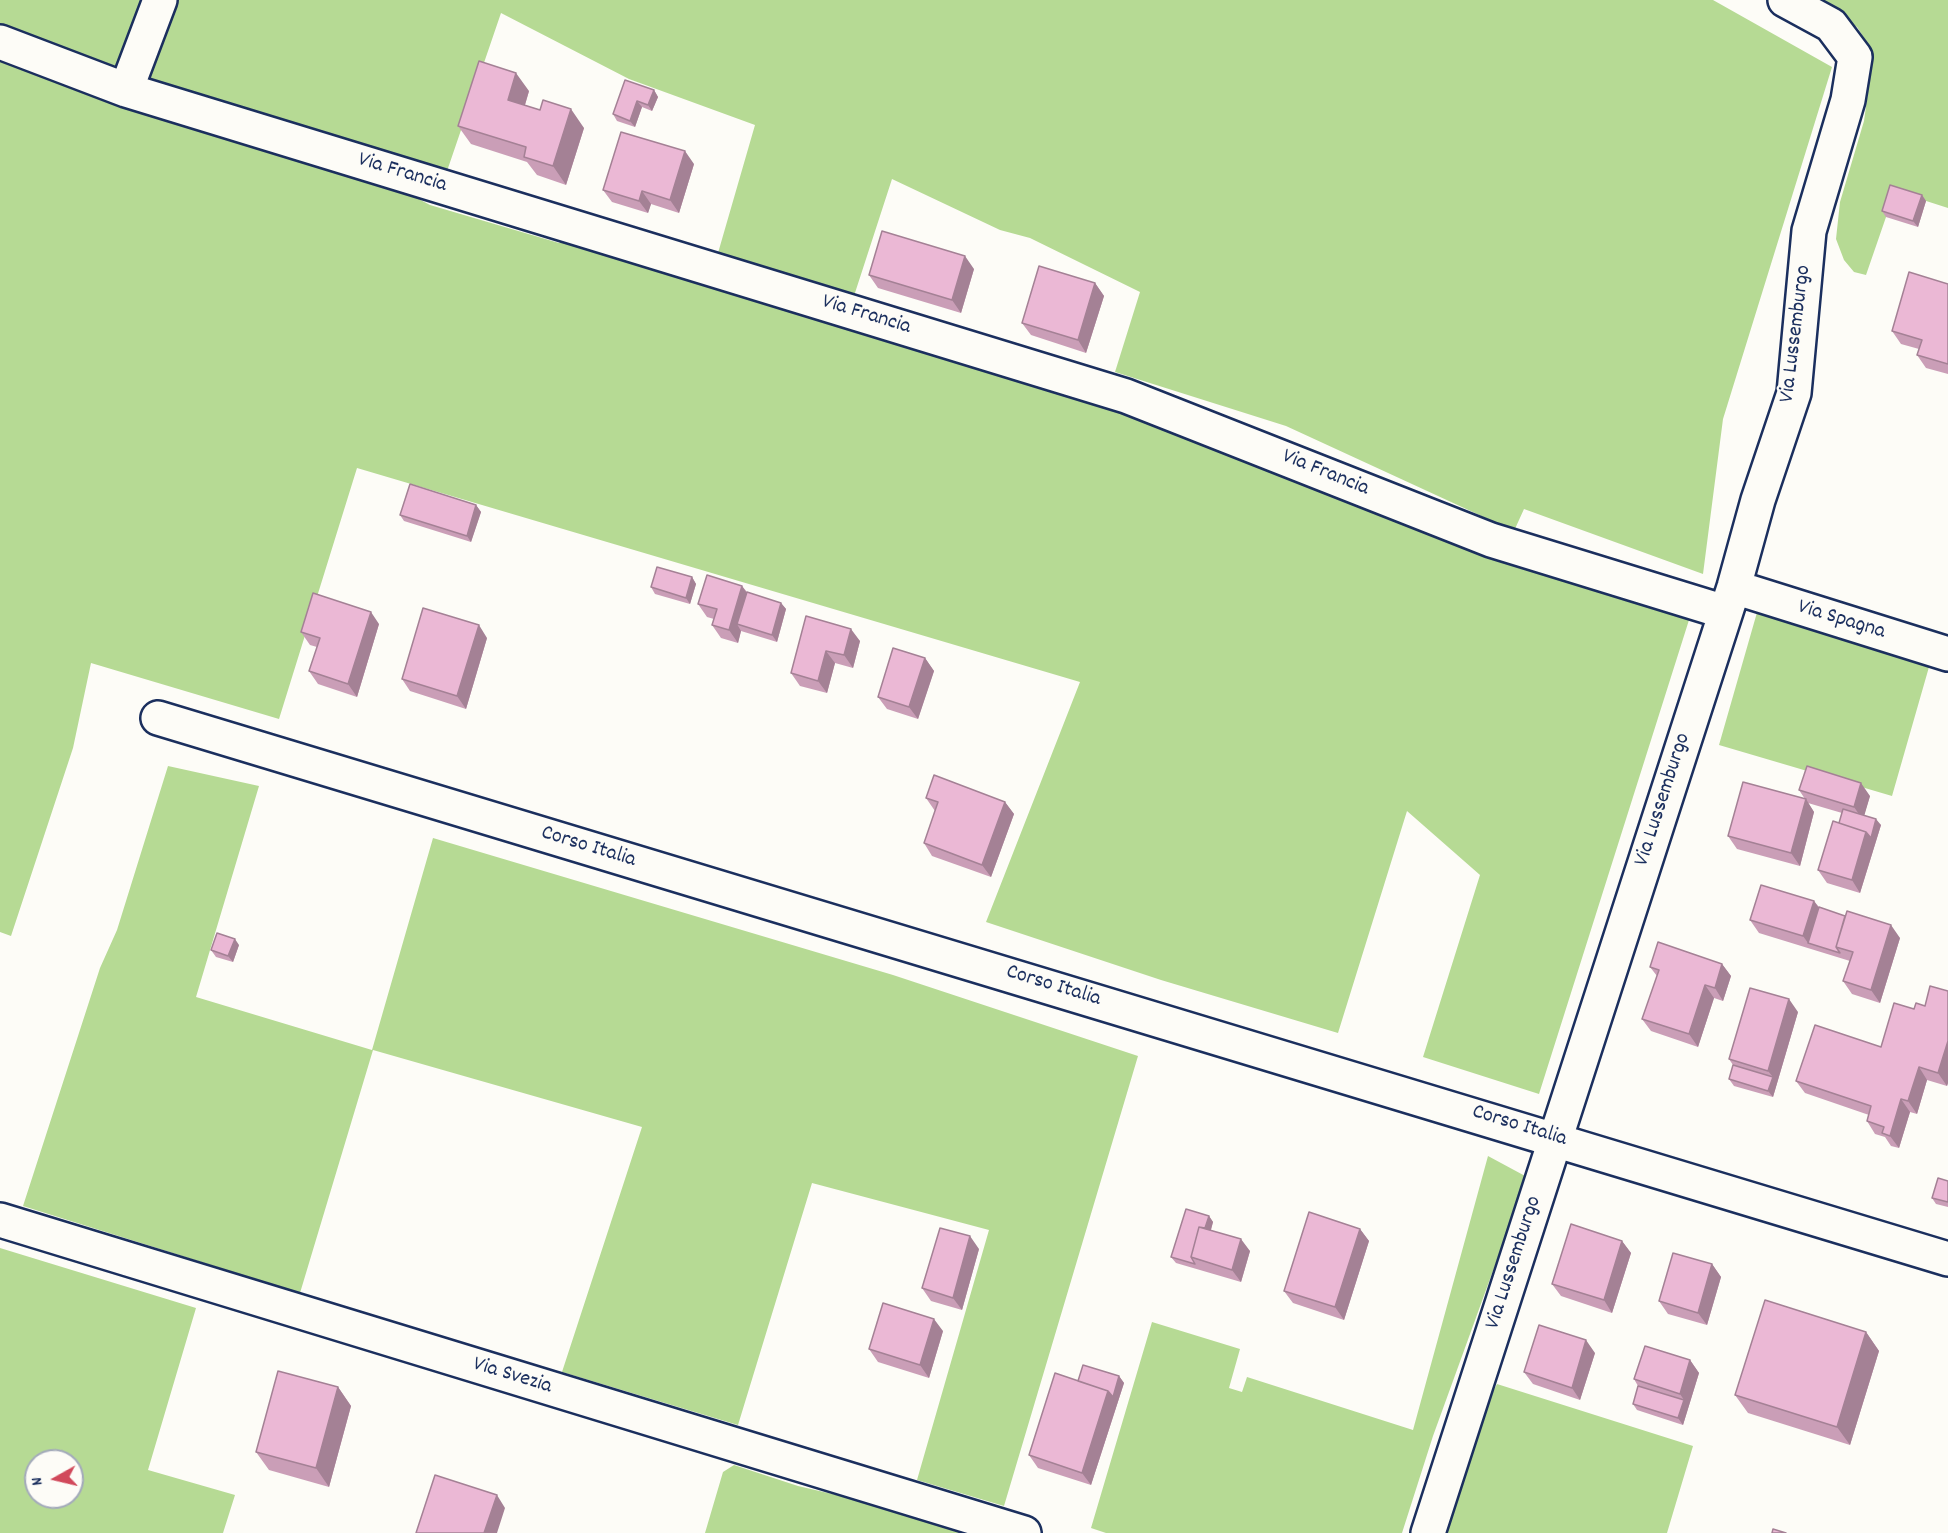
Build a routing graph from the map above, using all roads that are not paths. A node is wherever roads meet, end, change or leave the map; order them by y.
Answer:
1 (160, 0) edge
2 (1785, 0) edge
3 (0, 42) edge
4 (126, 90) junction
5 (1730, 600) junction
6 (1948, 654) edge
7 (158, 718) dead end
8 (1555, 1138) junction
9 (0, 1220) edge
10 (1948, 1259) edge
11 (1024, 1533) edge
12 (1428, 1533) edge

1 - 4 street
2 - 5 street, Via Lussemburgo
3 - 4 street, Via Francia
4 - 5 street, Via Francia
5 - 6 street, Via Spagna
5 - 8 street, Via Lussemburgo
7 - 8 street, Corso Italia
8 - 10 street, Corso Italia
8 - 12 street, Via Lussemburgo
9 - 11 street, Via Svezia

